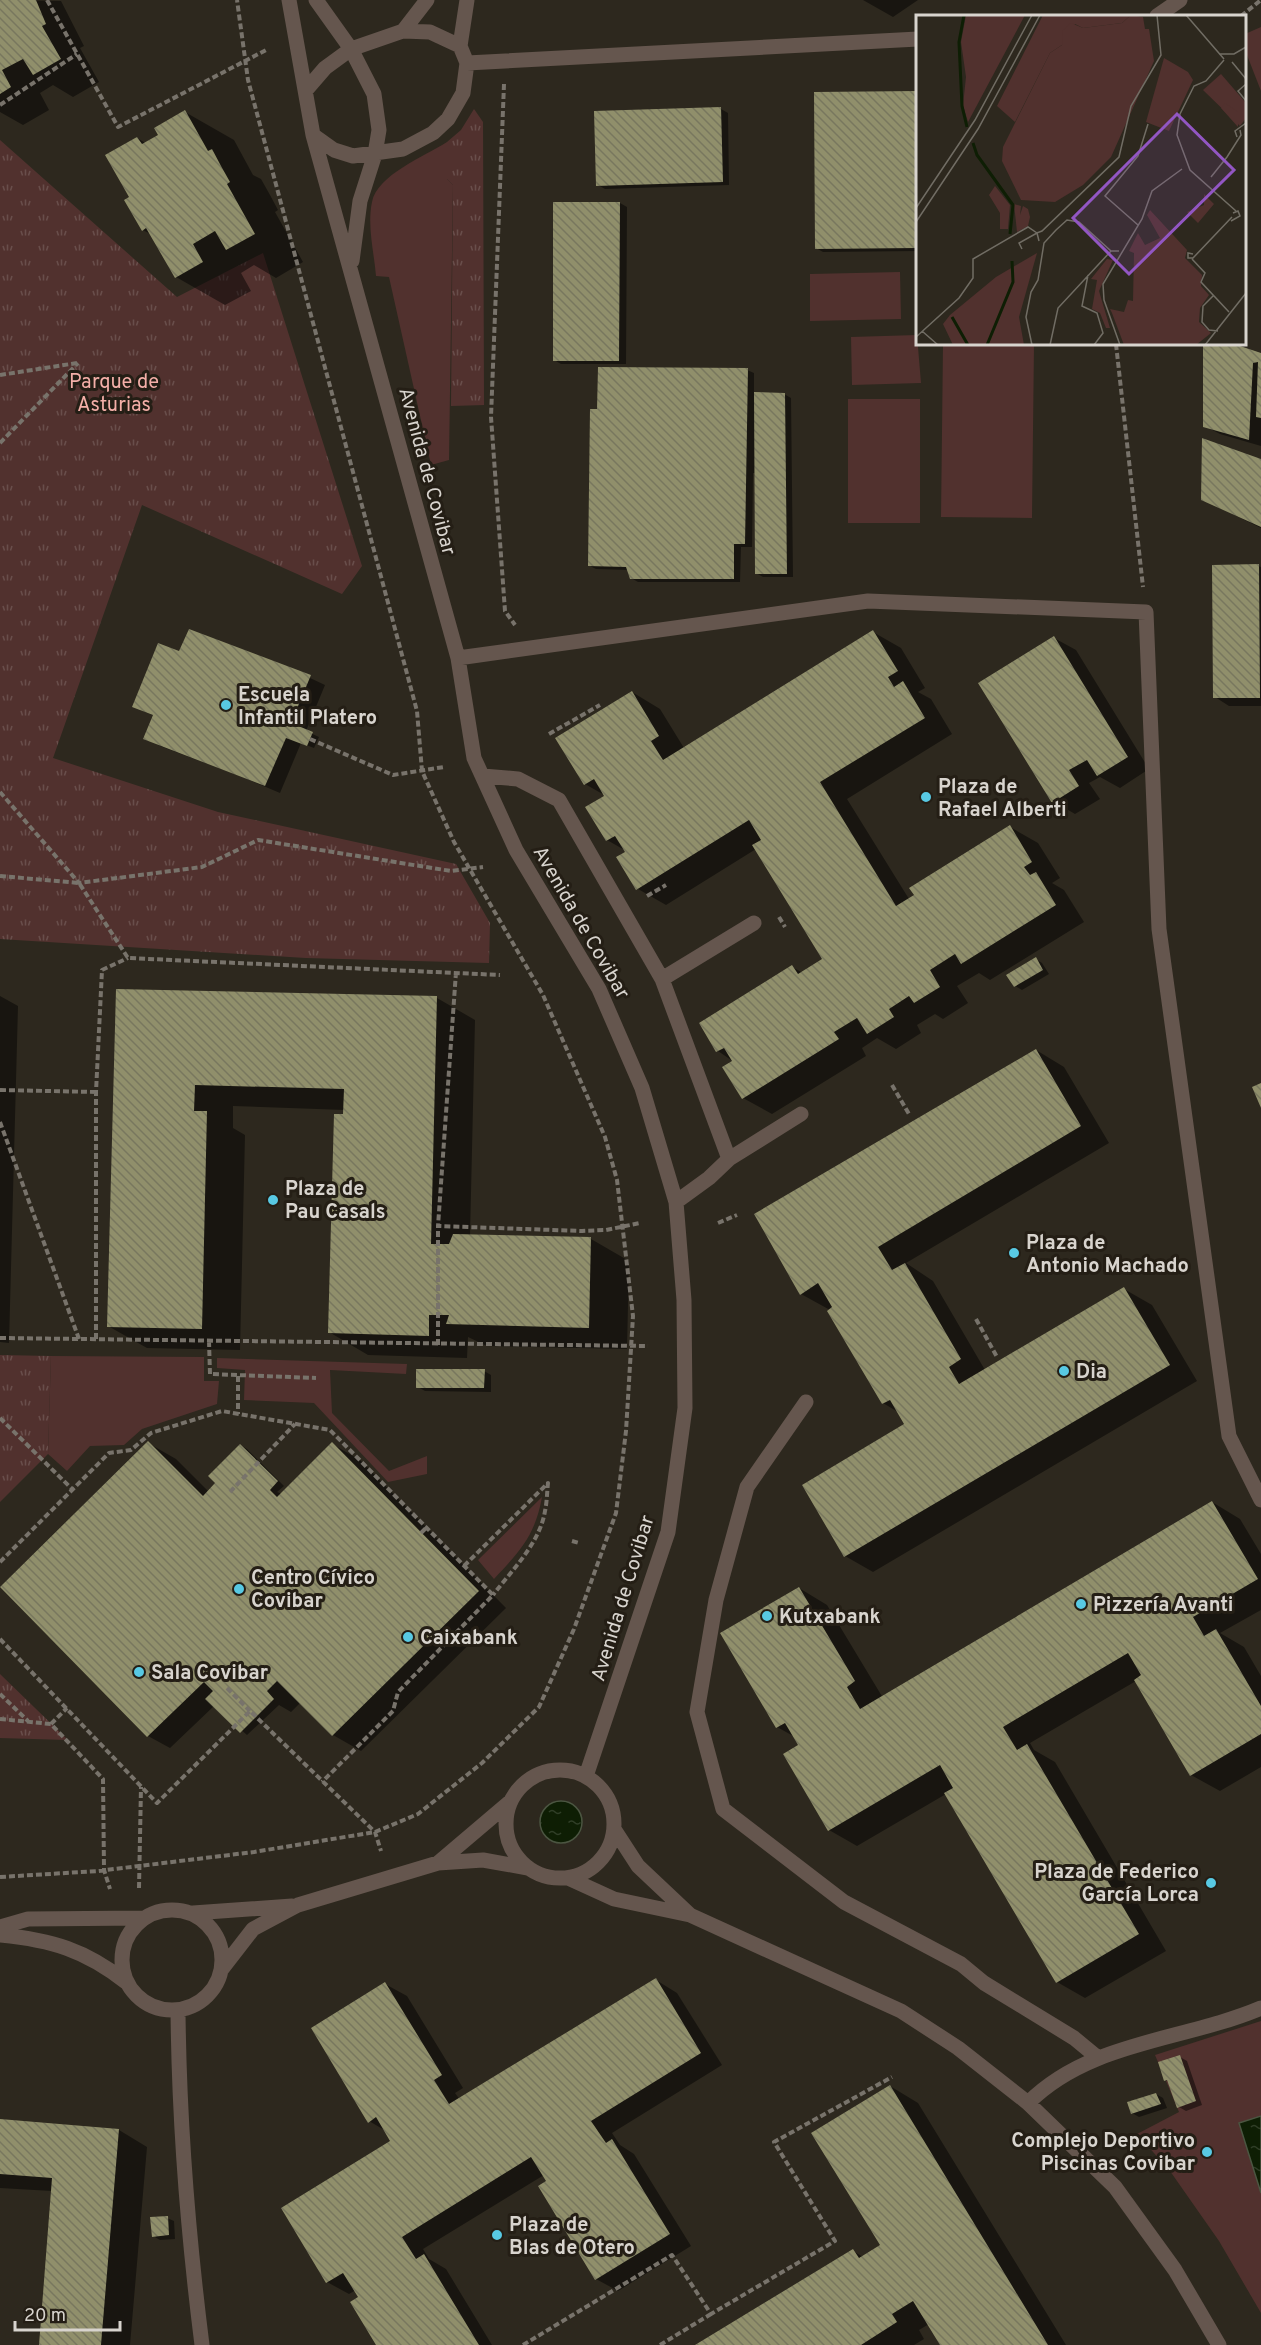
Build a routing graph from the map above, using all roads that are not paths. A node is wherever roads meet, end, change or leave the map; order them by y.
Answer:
1 (289, 0) edge
2 (316, 0) edge
3 (427, 0) edge
4 (467, 0) edge
5 (1180, 0) edge
6 (1158, 15) edge
7 (403, 31) junction
8 (916, 39) edge
9 (460, 46) junction
10 (351, 49) junction
11 (467, 63) junction
12 (306, 90) junction
13 (313, 135) junction
14 (375, 154) junction
15 (351, 267) junction
16 (458, 658) junction
17 (483, 776) junction
18 (754, 923) dead end
19 (662, 979) junction
20 (801, 1114) dead end
21 (729, 1159) junction
22 (676, 1202) junction
23 (806, 1402) dead end
24 (1261, 1500) edge
25 (586, 1776) junction
26 (511, 1801) junction
27 (614, 1829) junction
28 (438, 1863) junction
29 (528, 1868) junction
30 (568, 1878) junction
31 (298, 1905) junction
32 (193, 1913) junction
33 (690, 1915) junction
34 (144, 1917) junction
35 (0, 1927) edge
36 (0, 1935) edge
37 (222, 1969) junction
38 (126, 1982) junction
39 (1261, 2008) edge
40 (178, 2010) junction
41 (1097, 2057) junction
42 (1028, 2103) junction
43 (202, 2345) edge
44 (1219, 2345) edge

1 - 12 street, Avenida de Covibar
2 - 10 street, Avenida de Covibar
3 - 7 street
4 - 9 street
5 - 6 street
7 - 9 street
7 - 10 street
8 - 11 street
9 - 11 street
10 - 12 street
10 - 14 street, Avenida de Covibar
11 - 14 street
12 - 13 street, Avenida de Covibar
13 - 14 street
13 - 15 street, Avenida de Covibar
14 - 15 street, Avenida de Covibar
15 - 16 street, Avenida de Covibar
16 - 17 street, Avenida de Covibar
16 - 24 street
17 - 19 street
17 - 22 street, Avenida de Covibar
18 - 19 street
19 - 21 street
20 - 21 street
21 - 22 street
22 - 25 street, Avenida de Covibar
23 - 41 street
25 - 26 street
25 - 27 street
26 - 28 street
26 - 29 street
27 - 30 street
27 - 33 street
28 - 29 street
28 - 31 street
29 - 30 street
30 - 33 street
31 - 32 street
31 - 37 street
32 - 34 street
32 - 37 street
33 - 42 street
34 - 35 street
34 - 38 street
36 - 38 street
37 - 40 street
38 - 40 street
39 - 41 street
40 - 43 street
41 - 42 street
42 - 44 street

